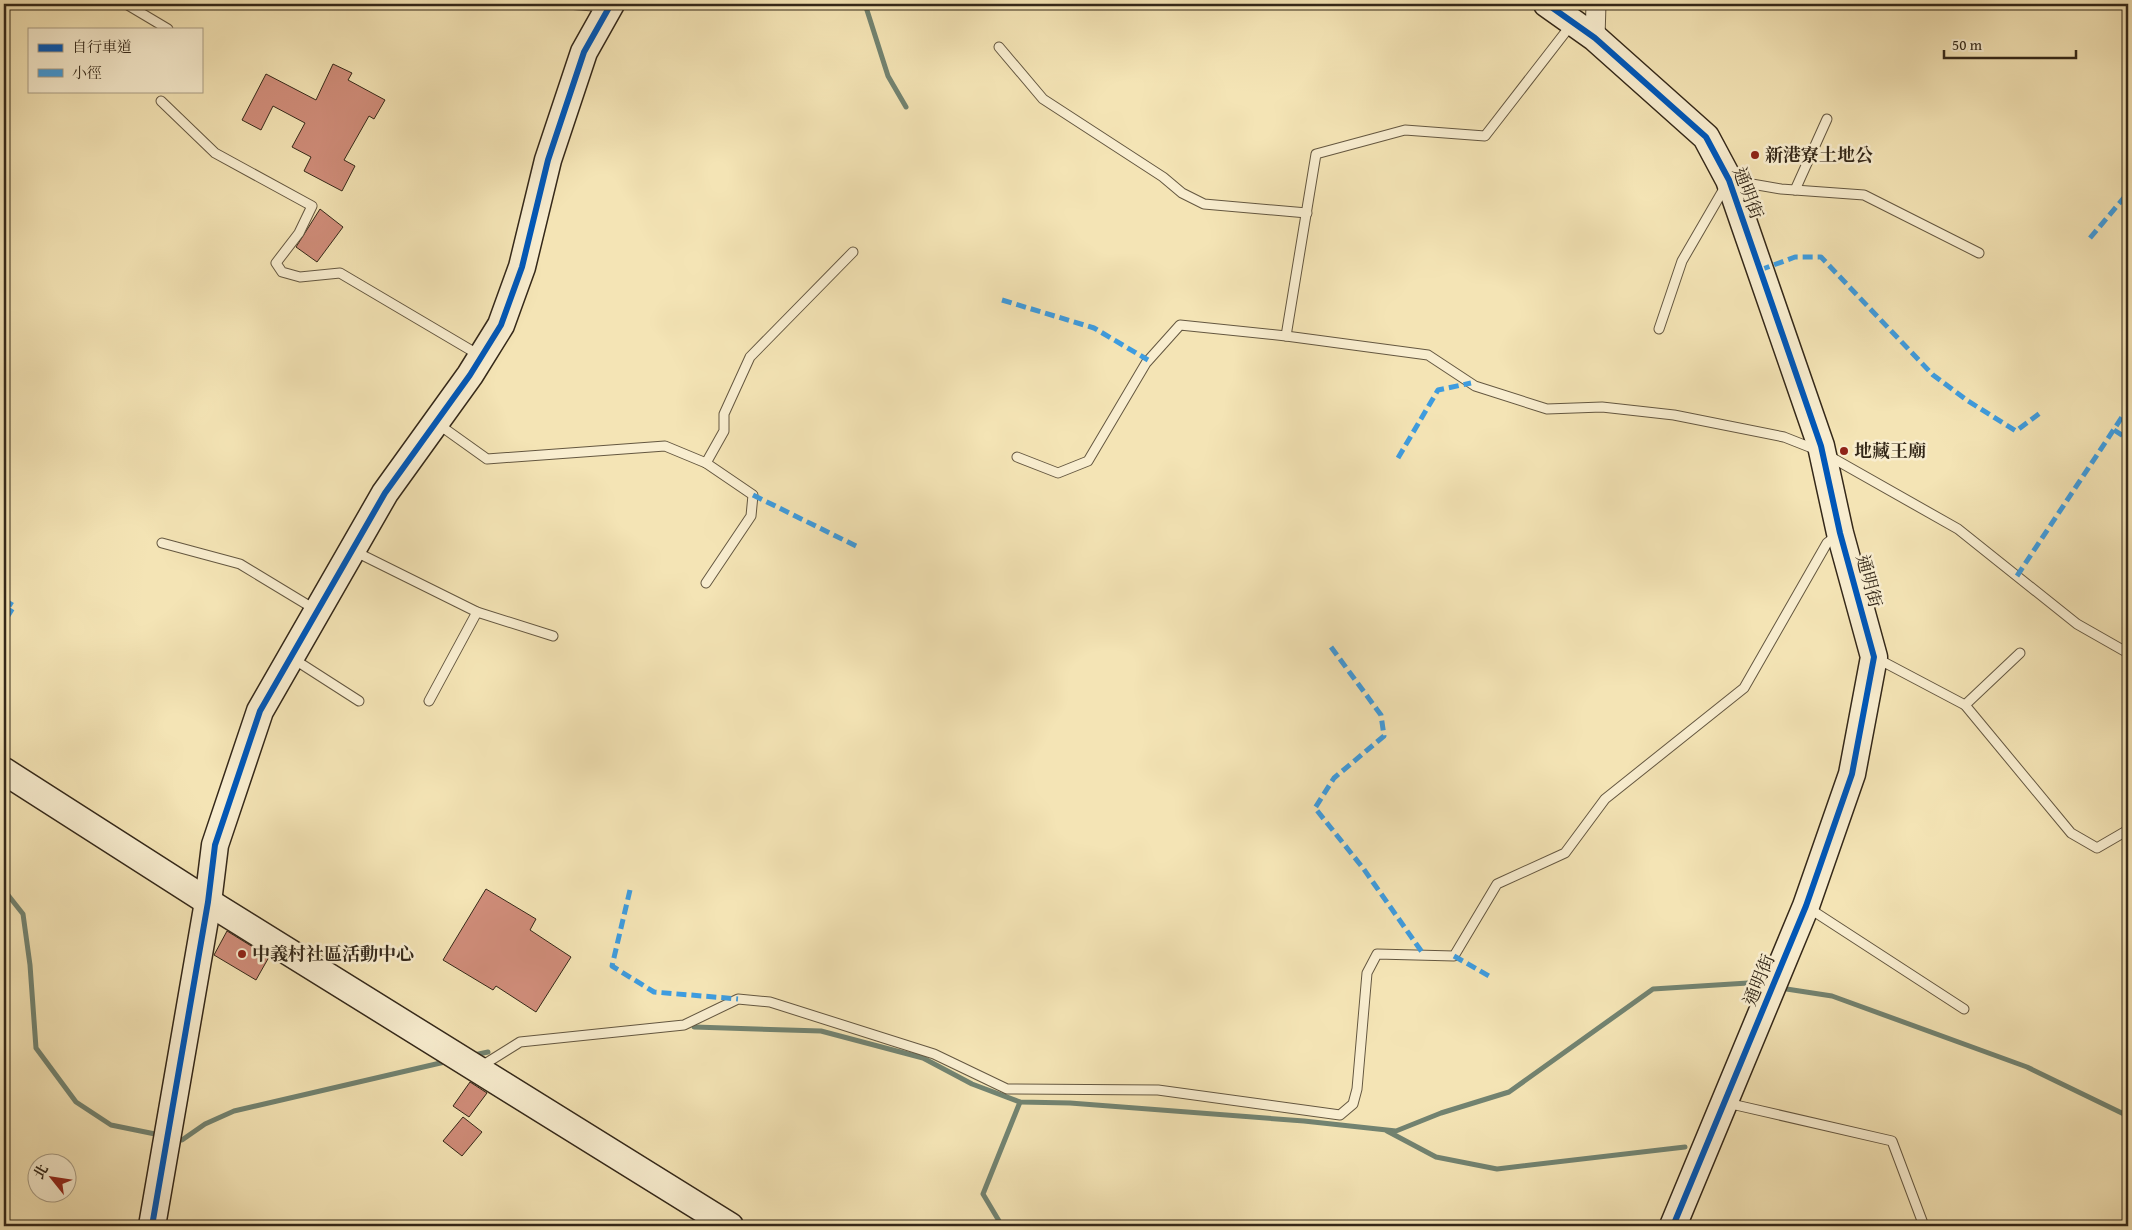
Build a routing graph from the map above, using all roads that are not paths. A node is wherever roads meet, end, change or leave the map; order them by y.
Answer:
1 (126, 4) edge
2 (567, 4) edge
3 (1547, 4) edge
4 (1596, 4) edge
5 (610, 5) edge
6 (1573, 22) junction
7 (166, 28) edge
8 (1595, 38) junction
9 (998, 47) dead end
10 (161, 101) dead end
11 (1827, 119) dead end
12 (1729, 180) junction
13 (1796, 190) junction
14 (1307, 213) junction
15 (853, 252) dead end
16 (1979, 254) dead end
17 (1659, 329) dead end
18 (1286, 336) junction
19 (482, 356) junction
20 (435, 423) junction
21 (1822, 453) junction
22 (1017, 457) dead end
23 (706, 463) junction
24 (1840, 533) junction
25 (162, 543) dead end
26 (353, 551) junction
27 (706, 583) dead end
28 (318, 612) junction
29 (477, 612) junction
30 (554, 636) dead end
31 (2020, 653) dead end
32 (2128, 653) edge
33 (1874, 657) junction
34 (292, 658) junction
35 (359, 701) dead end
36 (429, 701) dead end
37 (1965, 705) junction
38 (4, 771) edge
39 (2128, 830) edge
40 (208, 902) junction
41 (1806, 906) junction
42 (1964, 1009) dead end
43 (476, 1070) junction
44 (1725, 1102) junction
45 (152, 1226) edge
46 (730, 1226) edge
47 (1672, 1226) edge
48 (1924, 1226) edge

1 - 7 lane
2 - 5 lane
3 - 6 street, 通明街
4 - 8 street
5 - 19 street
6 - 8 street, 通明街
6 - 14 lane
8 - 12 street, 通明街
9 - 14 lane
10 - 19 lane
11 - 13 lane
12 - 13 lane
12 - 17 lane
12 - 21 street, 通明街
13 - 16 lane
14 - 18 lane
15 - 23 lane
18 - 21 lane
18 - 22 lane
19 - 20 street
20 - 23 lane
20 - 26 street
21 - 24 street, 通明街
21 - 32 lane
23 - 27 lane
24 - 33 street, 通明街
24 - 43 lane
25 - 28 lane
26 - 28 street
26 - 29 lane
28 - 34 street
29 - 30 lane
29 - 36 lane
31 - 37 lane
33 - 37 lane
33 - 41 street, 通明街
34 - 35 lane
34 - 40 street
37 - 39 lane
38 - 40 street
40 - 43 street
40 - 45 street
41 - 42 lane
41 - 44 street, 通明街
43 - 46 street
44 - 47 street, 通明街
44 - 48 lane

